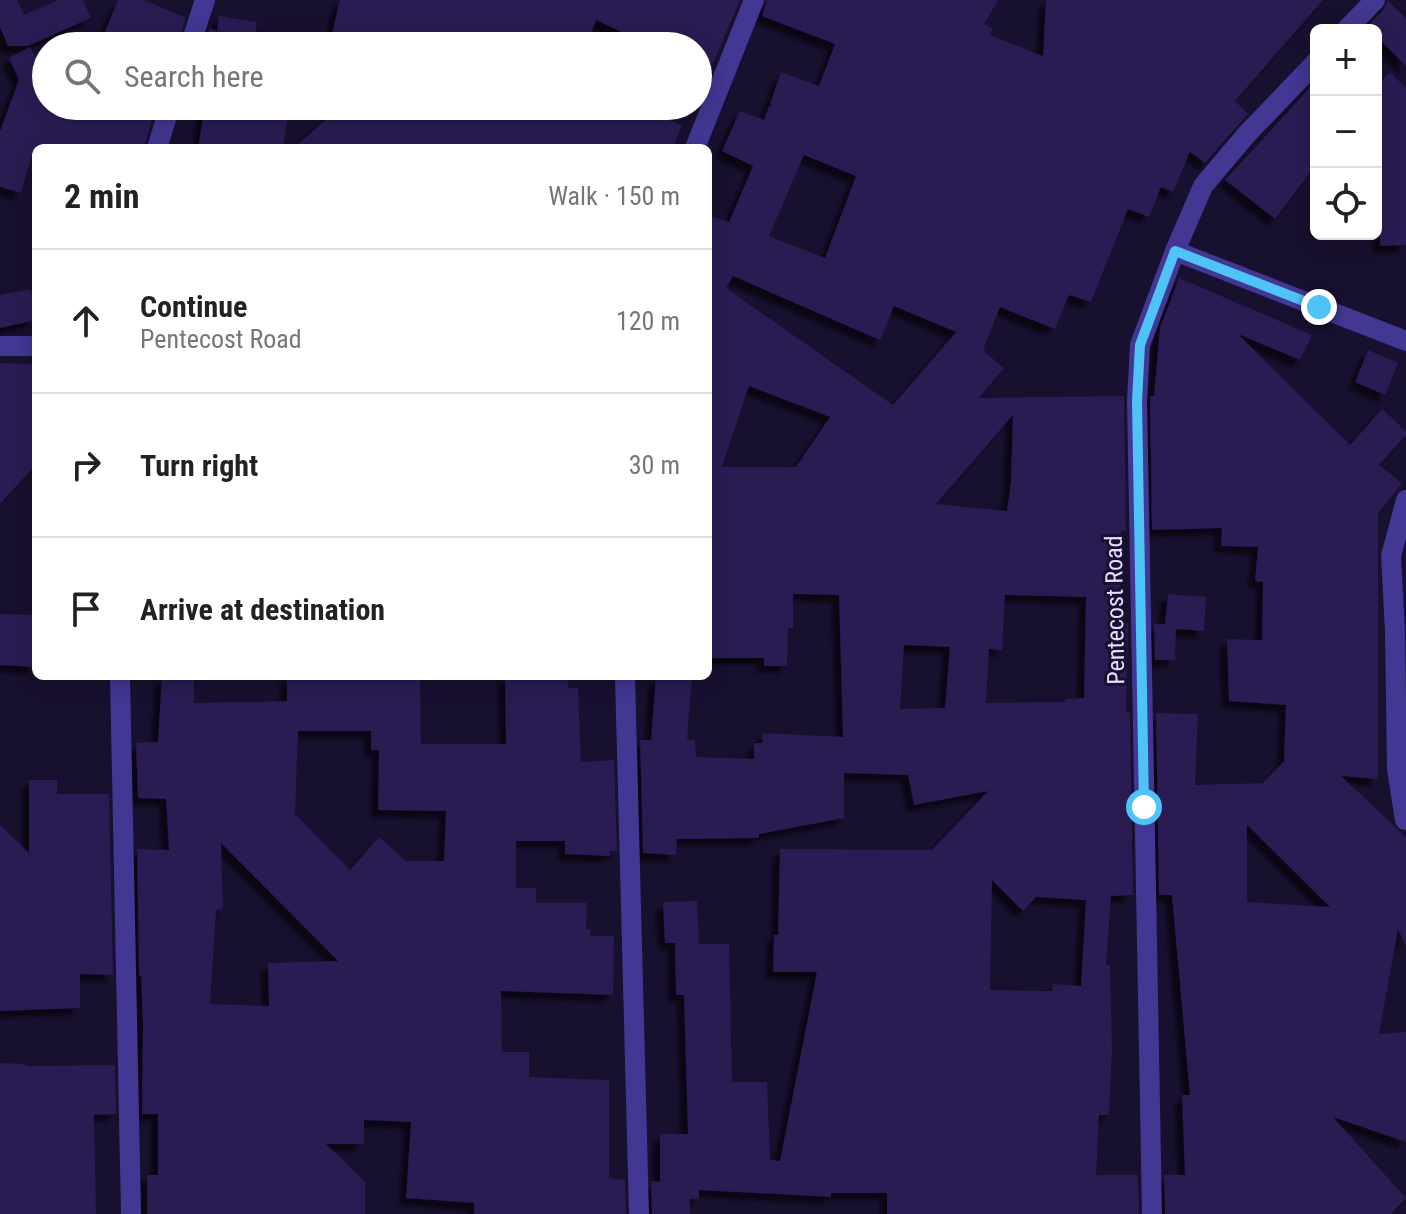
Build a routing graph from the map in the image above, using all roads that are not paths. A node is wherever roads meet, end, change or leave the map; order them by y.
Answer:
1 (205, 0) edge
2 (754, 0) edge
3 (1375, 0) edge
4 (1352, 24) edge
5 (195, 32) edge
6 (1310, 68) edge
7 (712, 105) edge
8 (166, 120) edge
9 (706, 120) edge
10 (158, 144) edge
11 (697, 144) edge
12 (1175, 251) junction
13 (1406, 341) edge
14 (0, 346) edge
15 (32, 346) edge
16 (1406, 500) edge
17 (120, 680) edge
18 (625, 680) edge
19 (1405, 820) edge
20 (131, 1214) edge
21 (639, 1214) edge
22 (1152, 1214) edge

1 - 5 street
2 - 7 street
3 - 4 street
6 - 12 street, Pentecost Road
8 - 10 street
9 - 11 street
12 - 13 street
12 - 22 street, Pentecost Road
14 - 15 street
16 - 19 street
17 - 20 street
18 - 21 street

